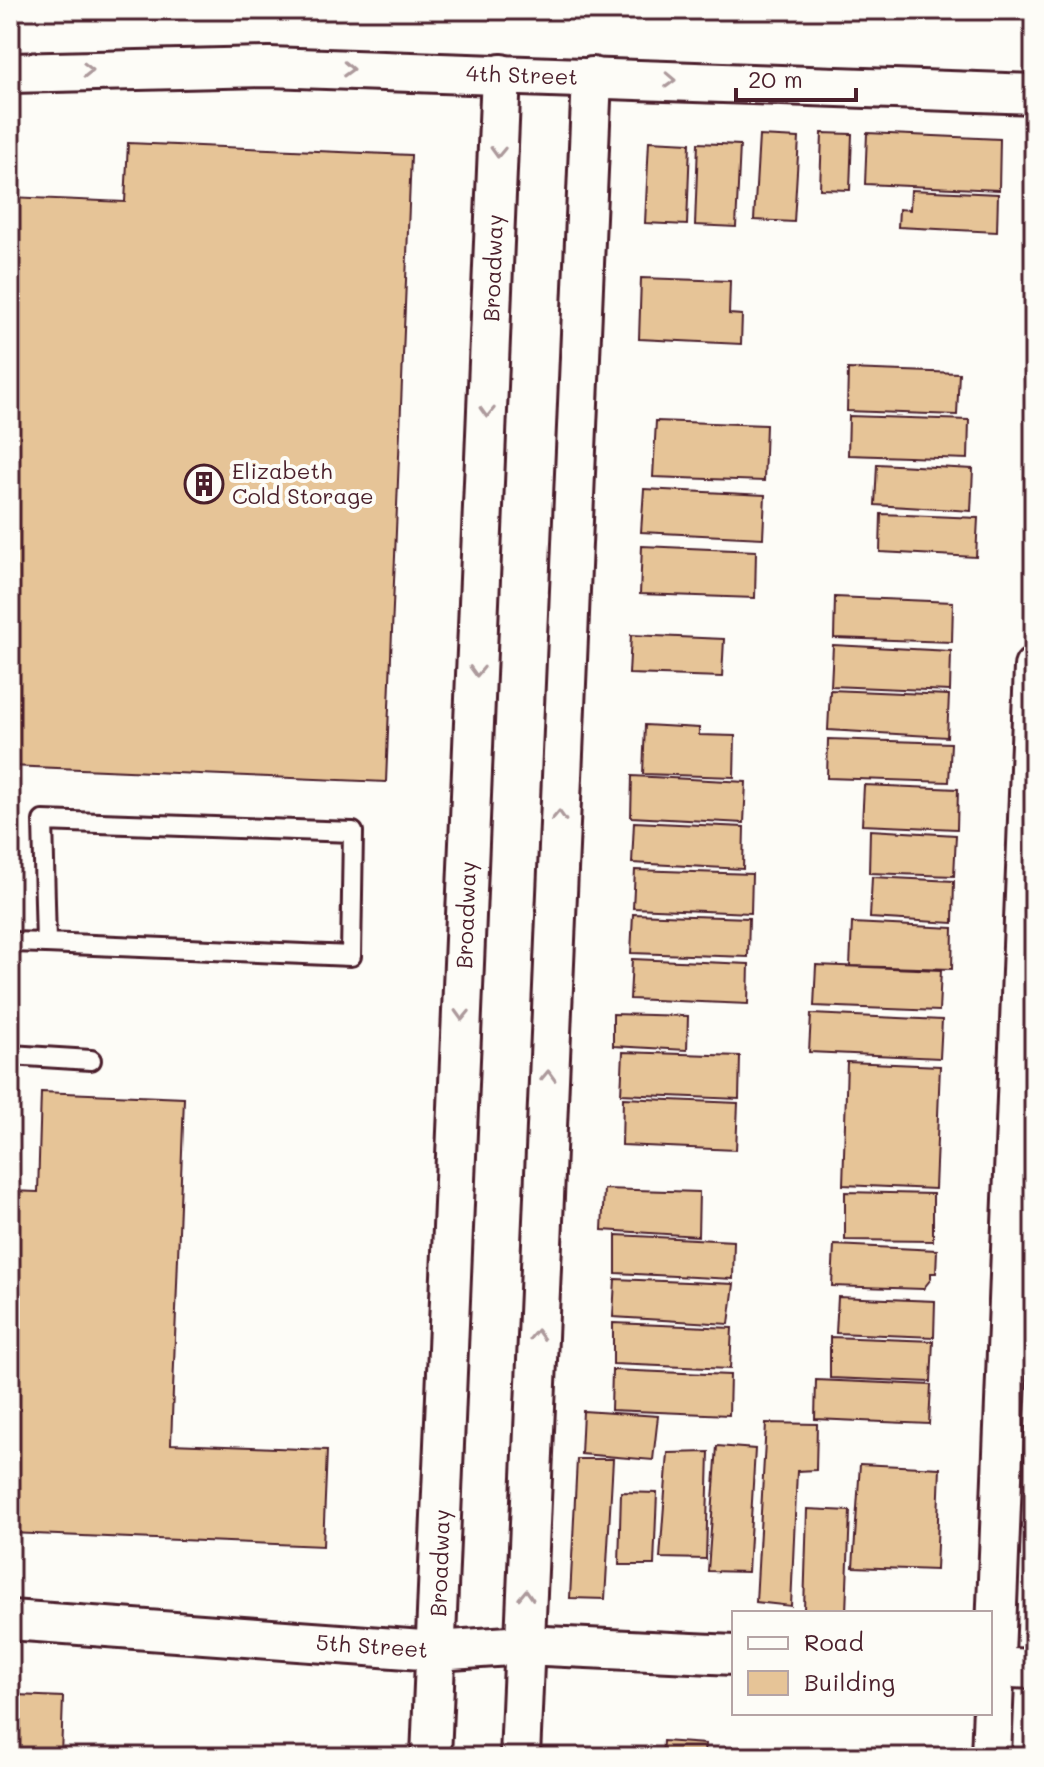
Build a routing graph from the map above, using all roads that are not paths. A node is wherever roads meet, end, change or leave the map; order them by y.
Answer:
1 (10, 73) edge
2 (501, 74) junction
3 (592, 77) junction
4 (1034, 94) edge
5 (1034, 667) edge
6 (10, 942) edge
7 (46, 943) junction
8 (10, 1055) edge
9 (91, 1060) dead end
10 (10, 1620) edge
11 (524, 1645) junction
12 (436, 1651) junction
13 (732, 1655) edge
14 (992, 1667) edge
15 (1034, 1669) edge
16 (991, 1715) edge
17 (431, 1757) edge
18 (520, 1757) edge
19 (991, 1757) edge

1 -> 2 street, 4th Street
2 - 3 street, 4th Street
2 -> 12 street, Broadway
3 -> 4 street, 4th Street
11 -> 3 street
5 - 14 street
6 - 7 lane
7 - 7 lane
8 - 9 lane
10 - 12 street, 5th Street
11 - 12 street, 5th Street
11 - 13 street, 5th Street
11 - 18 street
12 - 17 street, Broadway
14 - 15 street
16 - 19 street

